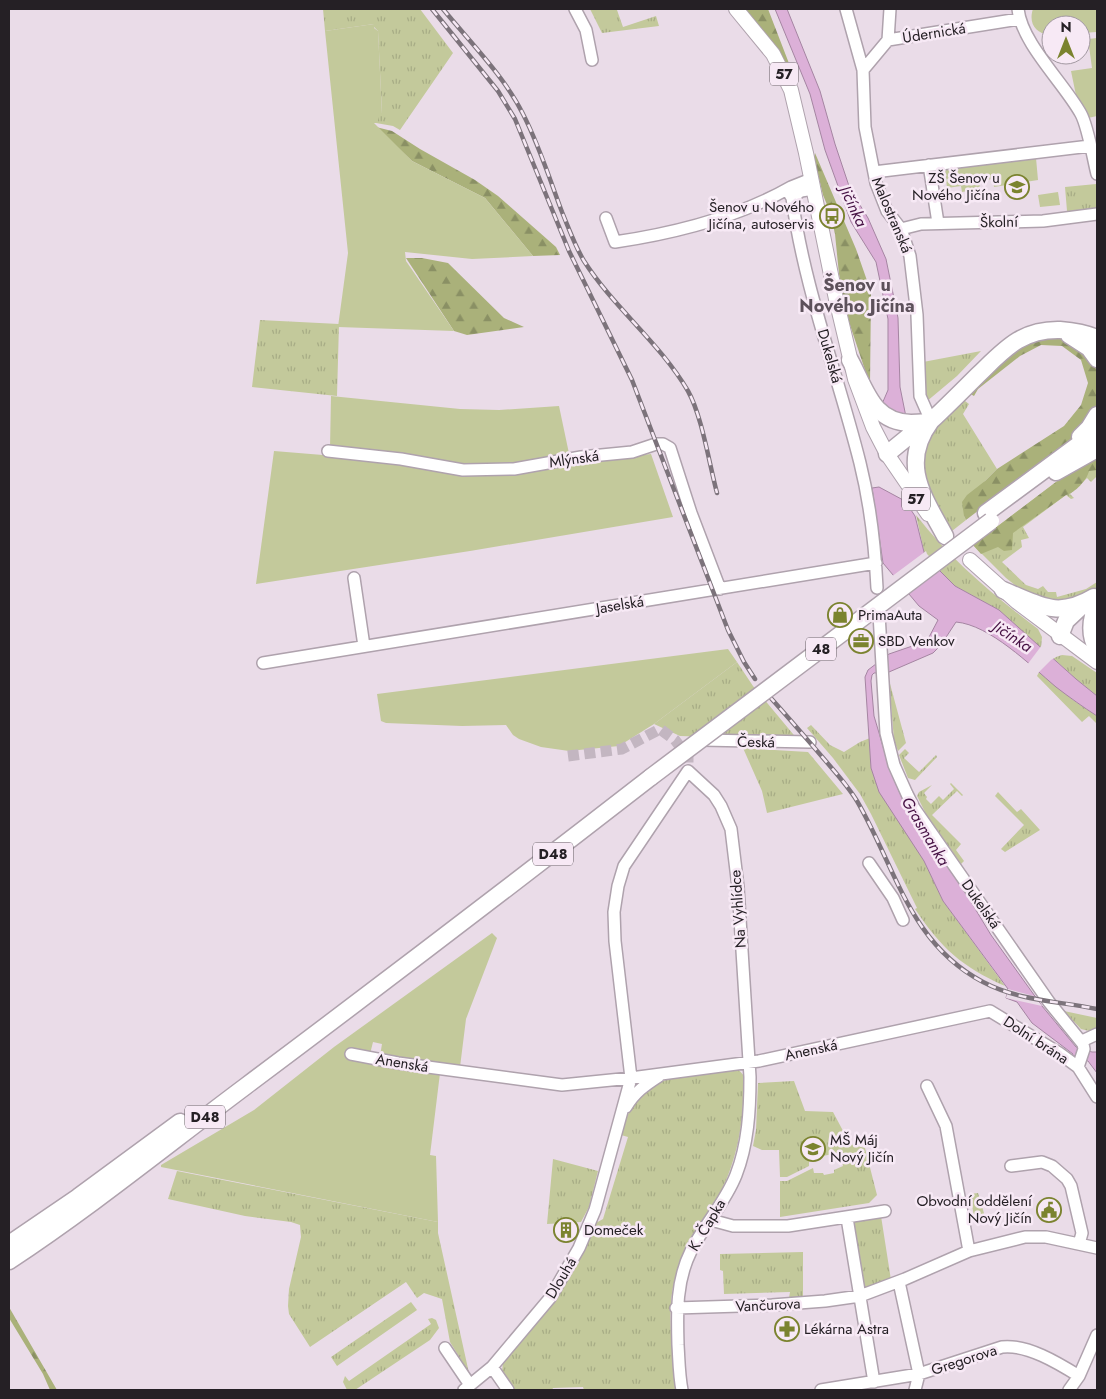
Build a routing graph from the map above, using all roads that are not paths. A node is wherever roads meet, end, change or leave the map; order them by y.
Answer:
1 (575, 9) edge
2 (736, 9) edge
3 (846, 9) edge
4 (890, 9) edge
5 (1018, 14) edge
6 (888, 40) junction
7 (592, 60) dead end
8 (863, 70) junction
9 (1090, 146) junction
10 (929, 165) junction
11 (874, 172) junction
12 (1097, 174) edge
13 (812, 184) junction
14 (789, 192) junction
15 (1097, 214) edge
16 (606, 218) dead end
17 (938, 223) junction
18 (901, 229) junction
19 (1058, 330) junction
20 (1097, 338) edge
21 (1097, 359) edge
22 (850, 360) junction
23 (1097, 415) edge
24 (926, 425) junction
25 (1097, 431) edge
26 (1097, 442) edge
27 (1097, 449) edge
28 (328, 451) dead end
29 (889, 457) junction
30 (1054, 468) junction
31 (945, 536) joint
32 (970, 560) dead end
33 (876, 563) junction
34 (354, 578) dead end
35 (878, 588) dead end
36 (720, 589) junction
37 (1003, 590) junction
38 (1096, 599) edge
39 (879, 614) dead end
40 (1060, 636) junction
41 (364, 646) junction
42 (1097, 649) edge
43 (1097, 662) edge
44 (263, 663) dead end
45 (702, 740) dead end
46 (810, 742) dead end
47 (649, 774) junction
48 (869, 863) dead end
49 (903, 920) dead end
50 (990, 1011) joint
51 (1097, 1034) edge
52 (1081, 1051) junction
53 (351, 1054) dead end
54 (748, 1063) junction
55 (671, 1073) junction
56 (631, 1078) junction
57 (926, 1086) dead end
58 (1097, 1097) edge
59 (620, 1118) junction
60 (1011, 1166) dead end
61 (886, 1210) dead end
62 (843, 1218) junction
63 (711, 1220) junction
64 (9, 1244) edge
65 (1079, 1244) junction
66 (1097, 1248) edge
67 (969, 1251) junction
68 (9, 1261) edge
69 (899, 1282) junction
70 (860, 1296) junction
71 (676, 1308) junction
72 (1097, 1335) edge
73 (445, 1348) dead end
74 (492, 1367) junction
75 (919, 1374) junction
76 (1079, 1376) junction
77 (874, 1382) junction
78 (467, 1388) edge
79 (849, 1388) edge
80 (508, 1390) edge
81 (682, 1390) edge
82 (821, 1390) edge
83 (915, 1390) edge
84 (1069, 1390) edge

1 - 7 street
2 - 13 main road, 57
3 - 8 street, Malostranská
4 - 6 street
5 - 6 street, Údernická
5 - 9 street
6 - 8 street, Údernická
8 - 11 street, Malostranská
9 - 10 street
9 - 12 street
10 - 11 street
10 - 17 street
11 - 18 street, Malostranská
13 - 14 street
13 - 22 main road, 57
14 - 16 street
14 - 33 street, Dukelská
15 - 17 street, Školní
17 - 18 street, Školní
18 - 24 street, Malostranská
19 - 20 highway
19 - 21 highway
19 - 24 highway
22 - 24 highway
22 - 29 main road, 57
23 - 30 highway
24 - 29 highway
24 - 31 highway
25 - 30 highway, 48
26 - 30 highway, 48
27 - 30 highway
28 - 36 street, Mlýnská
29 - 31 main road, 57
30 - 47 highway, 48
32 - 37 main road
33 - 35 street, Dukelská
33 - 36 street, Jaselská
34 - 41 street
36 - 41 street, Jaselská
37 - 38 highway
37 - 40 main road
38 - 40 highway
38 - 42 highway
39 - 52 street, Dukelská
40 - 43 main road
41 - 44 street, Jaselská
45 - 46 street, Česká
47 - 64 highway, D48
47 - 68 highway, D48
48 - 49 street
50 - 52 street, Dolní brána
50 - 54 street, Anenská
51 - 52 street
52 - 58 street, Dolní brána
53 - 56 street, Anenská
54 - 55 street, Anenská
54 - 56 street, Na Vyhlídce
54 - 63 street, K. Čapka
55 - 56 street, Anenská
55 - 59 street, Dlouhá
56 - 59 street, Dlouhá
57 - 67 street
59 - 74 street, Dlouhá
60 - 65 street
61 - 62 street
62 - 63 street
62 - 70 street
63 - 71 street, K. Čapka
65 - 66 street, Vančurova
65 - 67 street, Vančurova
67 - 69 street, Vančurova
69 - 70 street, Vančurova
69 - 75 street
70 - 71 street, Vančurova
70 - 77 street
71 - 81 street, K. Čapka
72 - 76 street
73 - 78 street, Dlouhá
74 - 78 street, Dlouhá
74 - 80 street
75 - 76 street, Gregorova
75 - 77 street
75 - 83 street, Gregorova
76 - 84 street
77 - 79 street
79 - 82 street

